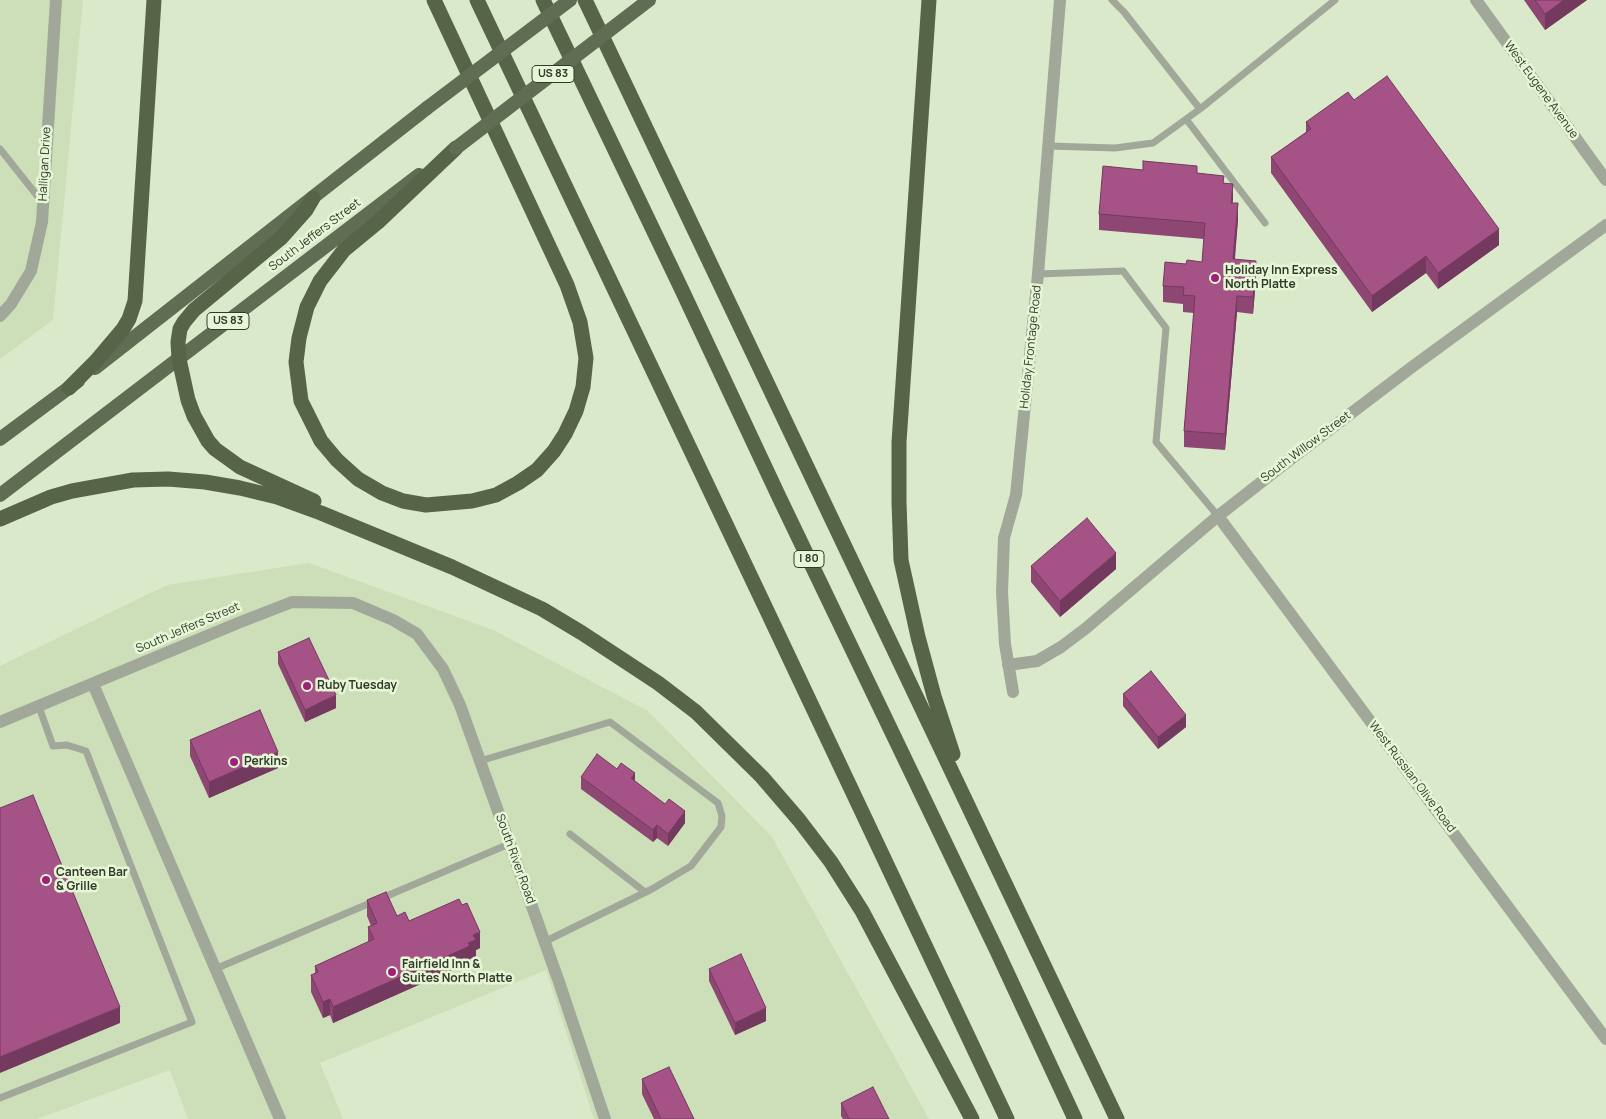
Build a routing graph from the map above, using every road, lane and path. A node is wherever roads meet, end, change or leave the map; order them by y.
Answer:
1 (56, 0) edge
2 (154, 0) edge
3 (434, 0) edge
4 (476, 0) edge
5 (544, 0) edge
6 (570, 0) edge
7 (585, 0) edge
8 (649, 0) edge
9 (929, 0) edge
10 (1060, 0) edge
11 (1113, 0) edge
12 (1335, 0) edge
13 (1476, 0) edge
14 (1200, 109) junction
15 (1186, 119) junction
16 (1048, 146) junction
17 (456, 148) junction
18 (0, 149) edge
19 (1606, 180) edge
20 (313, 198) junction
21 (43, 203) junction
22 (1265, 223) dead end
23 (1606, 225) edge
24 (1038, 274) junction
25 (0, 316) edge
26 (179, 359) junction
27 (69, 388) junction
28 (0, 439) edge
29 (0, 495) edge
30 (1218, 516) junction
31 (0, 518) edge
32 (452, 568) junction
33 (393, 620) joint
34 (1008, 665) junction
35 (93, 684) junction
36 (1013, 692) dead end
37 (39, 707) junction
38 (0, 722) edge
39 (480, 761) junction
40 (570, 834) dead end
41 (509, 844) junction
42 (994, 858) junction
43 (644, 892) junction
44 (544, 942) junction
45 (215, 969) junction
46 (1606, 1039) edge
47 (0, 1098) edge
48 (280, 1119) edge
49 (605, 1119) edge
50 (972, 1119) edge
51 (1006, 1119) edge
52 (1074, 1119) edge
53 (1117, 1119) edge

1 - 21 street, Halligan Drive
2 - 27 highway
3 - 17 highway
4 - 51 highway
5 - 52 highway, I 80
6 - 20 highway, bridge
7 - 42 highway
8 - 17 highway, South Jeffers Street / US 83, bridge
9 - 42 highway
10 - 16 street, Holiday Frontage Road
11 - 14 lane
12 - 14 lane
13 - 19 street, West Eugene Avenue
14 - 15 lane
15 - 16 lane
15 - 22 lane
16 - 24 street, Holiday Frontage Road
17 - 26 highway, South Jeffers Street / US 83
18 - 21 lane
20 - 26 highway
20 - 27 highway
21 - 25 street, Halligan Drive
23 - 30 street, South Willow Street
24 - 30 lane
24 - 34 street, Holiday Frontage Road
26 - 29 highway, South Jeffers Street / US 83
26 - 32 highway
27 - 28 highway
30 - 34 street, South Willow Street
30 - 46 street, West Russian Olive Road
31 - 32 highway
32 - 50 highway
33 - 35 street, South Jeffers Street
33 - 39 street, South River Road
34 - 36 street, Holiday Frontage Road
35 - 37 street, South Jeffers Street
35 - 45 street
37 - 38 street, South Jeffers Street
37 - 47 lane
39 - 41 street, South River Road
39 - 43 lane
40 - 43 lane
41 - 44 street, South River Road
41 - 45 lane
42 - 53 highway
43 - 44 lane
44 - 49 street, South River Road
45 - 48 street

